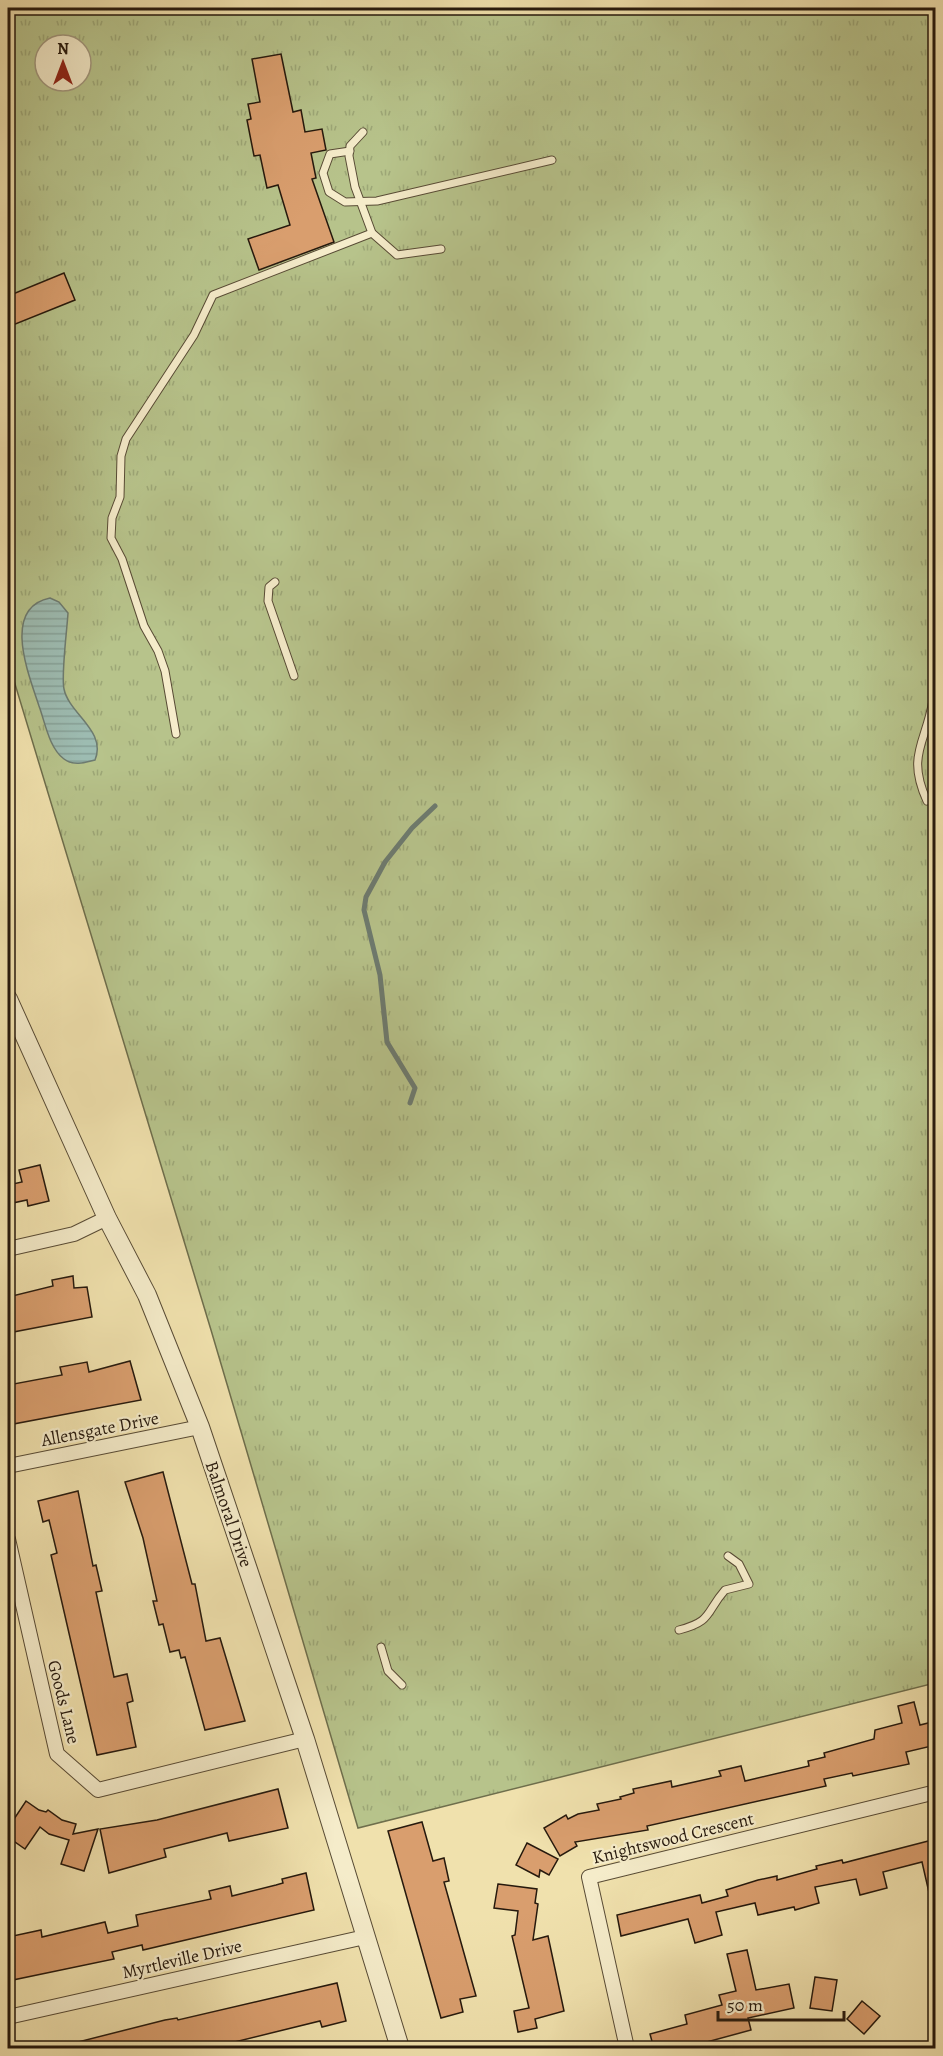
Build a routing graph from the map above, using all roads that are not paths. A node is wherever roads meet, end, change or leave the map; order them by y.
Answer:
1 (363, 132) dead end
2 (350, 152) junction
3 (552, 160) dead end
4 (360, 201) junction
5 (372, 233) junction
6 (441, 249) dead end
7 (275, 582) dead end
8 (936, 634) edge
9 (294, 676) dead end
10 (176, 734) dead end
11 (927, 801) dead end
12 (8, 999) edge
13 (106, 1218) junction
14 (8, 1249) edge
15 (200, 1427) junction
16 (8, 1466) edge
17 (8, 1539) edge
18 (728, 1556) dead end
19 (679, 1630) dead end
20 (381, 1647) dead end
21 (402, 1685) dead end
22 (305, 1739) junction
23 (936, 1792) edge
24 (365, 1937) junction
25 (8, 2017) edge
26 (400, 2049) edge
27 (627, 2049) edge

1 - 2 lane
2 - 4 lane
2 - 4 lane
3 - 4 lane
4 - 5 lane
5 - 6 lane
5 - 10 lane
7 - 9 lane
8 - 11 lane
12 - 13 street, Balmoral Drive
13 - 14 street
13 - 15 street, Balmoral Drive
15 - 16 street, Allensgate Drive
15 - 22 street, Balmoral Drive
17 - 22 street, Goods Lane
18 - 19 lane
20 - 21 lane
22 - 24 street, Balmoral Drive
23 - 27 street, Knightswood Crescent
24 - 25 street, Myrtleville Drive
24 - 26 street, Balmoral Drive

